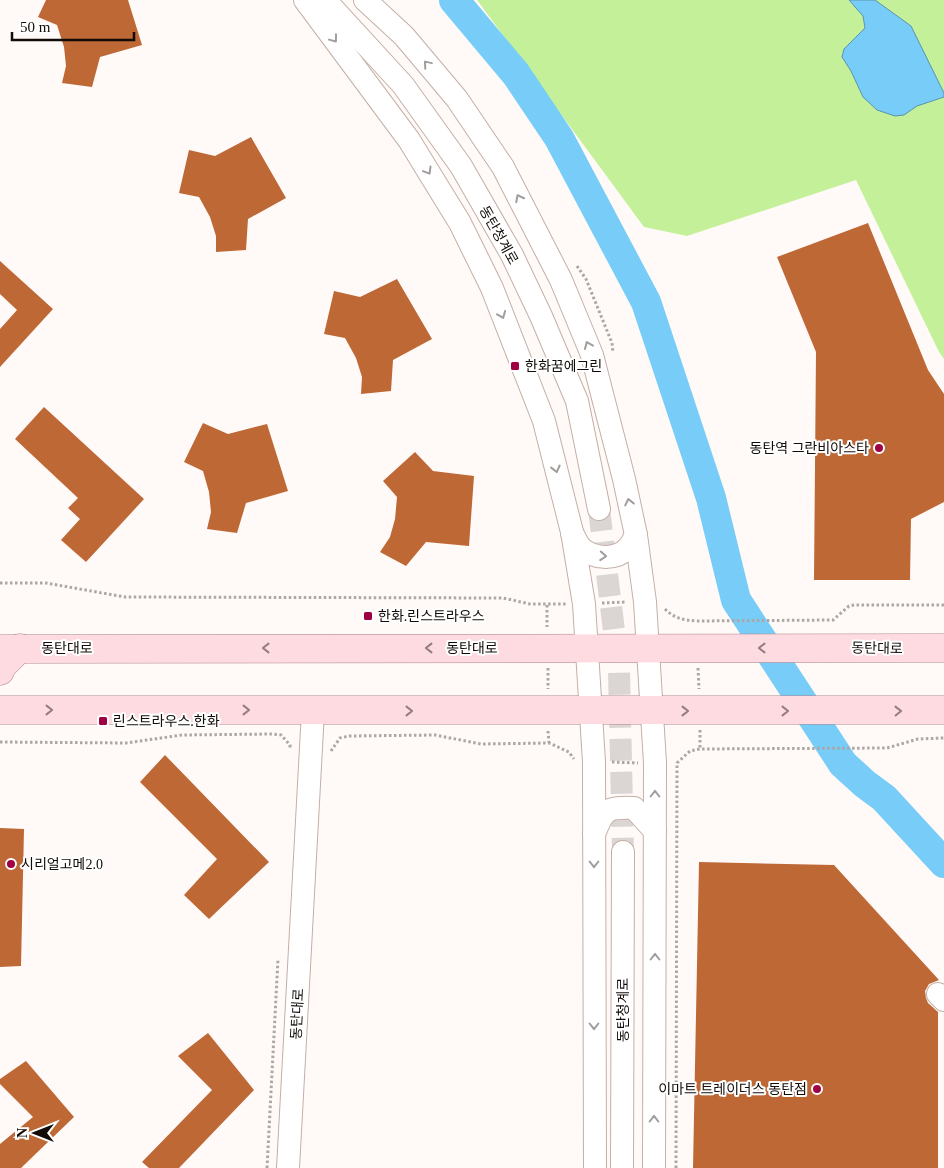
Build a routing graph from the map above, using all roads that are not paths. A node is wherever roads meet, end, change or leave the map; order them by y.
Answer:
1 (305, 0) edge
2 (325, 0) edge
3 (365, 0) edge
4 (599, 509) tunnel mouth
5 (572, 532) junction
6 (636, 535) junction
7 (10, 648) edge
8 (587, 648) junction
9 (648, 648) junction
10 (944, 648) edge
11 (0, 671) edge
12 (1, 707) edge
13 (313, 710) junction
14 (944, 710) edge
15 (592, 711) junction
16 (653, 711) junction
17 (655, 831) junction
18 (594, 836) junction
19 (623, 852) tunnel mouth
20 (288, 1168) edge
21 (595, 1168) edge
22 (622, 1168) edge
23 (654, 1168) edge

1 -> 5 street
2 - 4 street, 동탄청계로
6 -> 3 street
5 -> 6 street
5 - 8 street
6 - 9 street
8 -> 7 main road, 동탄대로
7 - 11 main road
8 - 9 main road, 동탄대로
8 - 15 street
10 -> 9 main road, 동탄대로
9 - 16 street
12 -> 13 main road
13 -> 15 main road
13 - 20 street, 동탄대로
16 -> 14 main road
15 - 16 main road
15 - 18 street
17 -> 16 street
17 - 18 street
23 -> 17 street
18 -> 21 street
19 - 22 street, 동탄청계로

